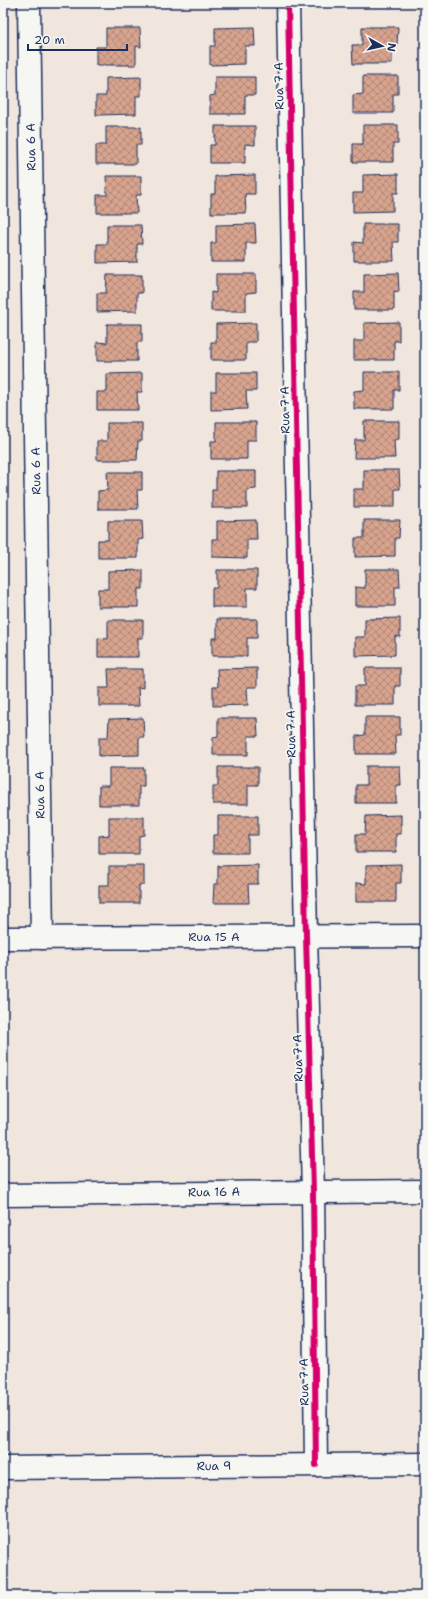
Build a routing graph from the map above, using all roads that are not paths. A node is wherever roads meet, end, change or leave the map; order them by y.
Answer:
1 (29, 3) edge
2 (288, 3) edge
3 (306, 936) junction
4 (425, 936) edge
5 (3, 938) edge
6 (42, 938) junction
7 (313, 1191) junction
8 (425, 1191) edge
9 (3, 1195) edge
10 (425, 1464) edge
11 (316, 1465) junction
12 (3, 1468) edge

1 - 6 street, Rua 6 A
2 - 3 street, Rua 7 A
3 - 4 street, Rua 15 A
3 - 6 street, Rua 15 A
3 - 7 street, Rua 7 A
5 - 6 street, Rua 15 A
7 - 8 street, Rua 16 A
7 - 9 street, Rua 16 A
7 - 11 street, Rua 7 A
10 - 11 street, Rua 9
11 - 12 street, Rua 9

